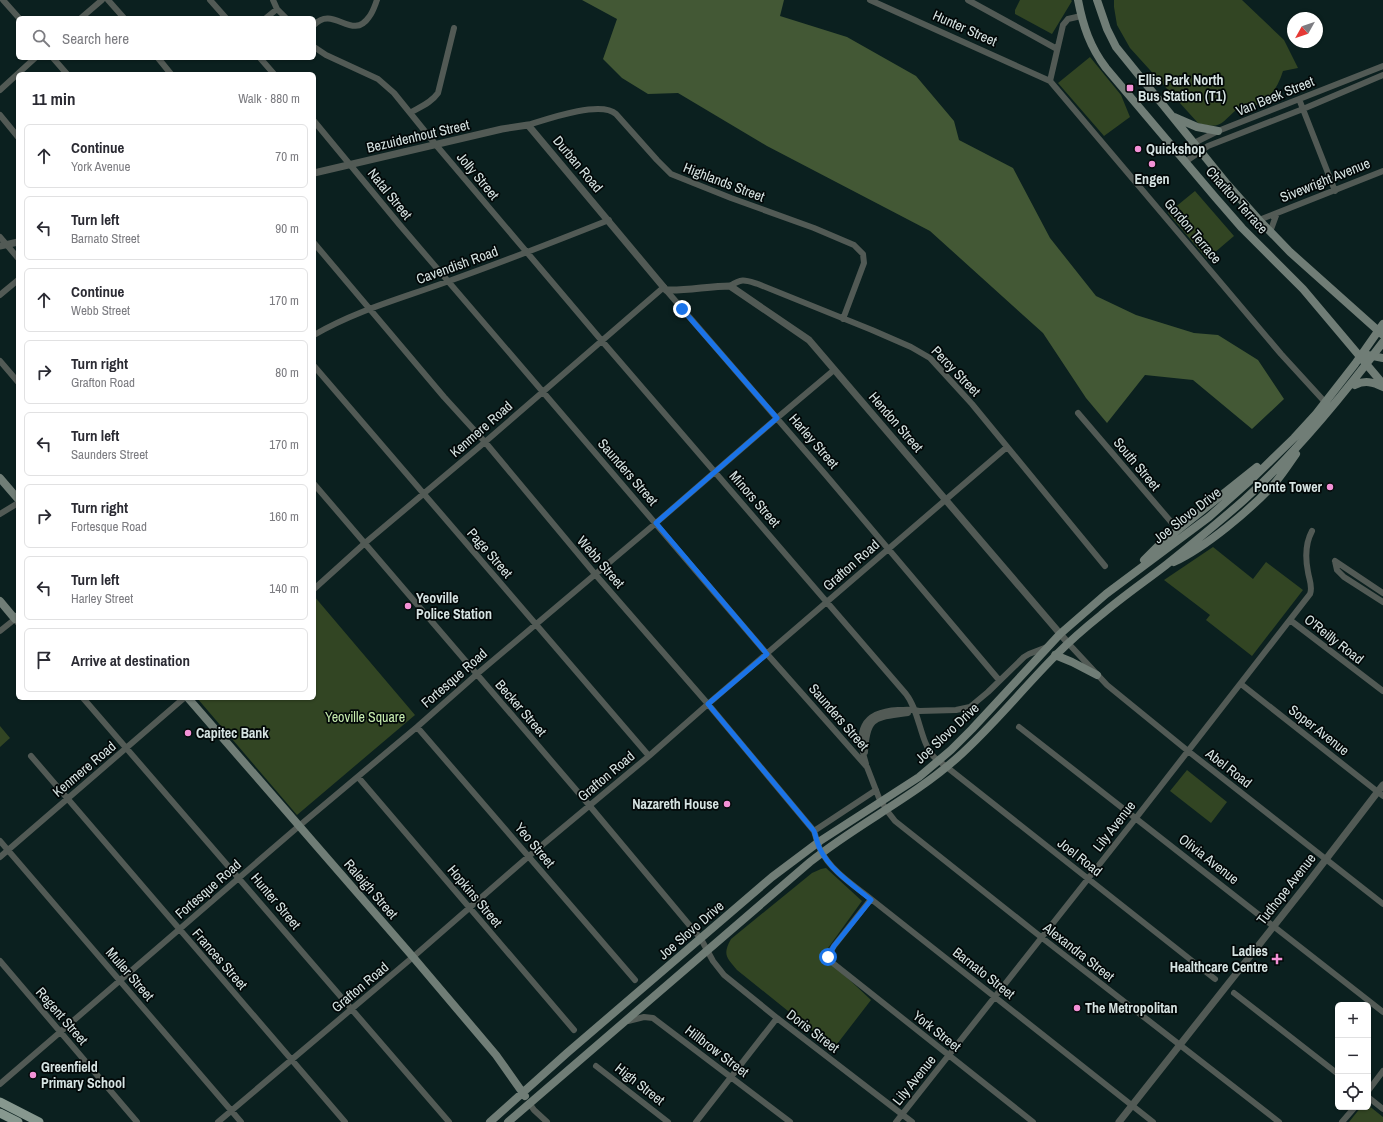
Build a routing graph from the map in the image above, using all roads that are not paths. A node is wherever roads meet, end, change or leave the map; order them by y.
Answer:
1 (3, 0) edge
2 (102, 0) edge
3 (108, 0) edge
4 (210, 0) edge
5 (273, 0) edge
6 (377, 0) edge
7 (870, 0) edge
8 (968, 0) edge
9 (1078, 0) edge
10 (1097, 0) edge
11 (277, 8) junction
12 (17, 16) edge
13 (83, 16) edge
14 (122, 16) edge
15 (224, 16) edge
16 (268, 16) edge
17 (284, 16) edge
18 (1081, 16) junction
19 (316, 22) edge
20 (454, 28) dead end
21 (316, 48) edge
22 (1057, 49) junction
23 (33, 60) edge
24 (55, 60) edge
25 (160, 60) edge
26 (262, 60) edge
27 (1383, 66) edge
28 (20, 72) edge
29 (65, 72) edge
30 (169, 72) edge
31 (272, 72) edge
32 (16, 75) edge
33 (1383, 75) edge
34 (1050, 81) junction
35 (1346, 81) junction
36 (1350, 89) junction
37 (0, 90) edge
38 (1299, 99) junction
39 (1303, 109) junction
40 (410, 113) junction
41 (0, 115) edge
42 (1172, 116) junction
43 (316, 123) edge
44 (528, 125) junction
45 (1218, 131) junction
46 (16, 135) edge
47 (1194, 143) junction
48 (436, 145) junction
49 (1200, 151) junction
50 (1179, 155) junction
51 (1185, 162) junction
52 (351, 165) junction
53 (1383, 170) edge
54 (316, 173) edge
55 (1335, 191) junction
56 (1277, 213) junction
57 (608, 220) junction
58 (1259, 220) junction
59 (1270, 232) junction
60 (0, 237) edge
61 (16, 242) edge
62 (3, 245) edge
63 (316, 245) edge
64 (527, 252) junction
65 (16, 256) edge
66 (449, 281) junction
67 (16, 282) edge
68 (730, 286) junction
69 (665, 289) junction
70 (0, 295) edge
71 (369, 309) junction
72 (844, 319) junction
73 (1383, 324) edge
74 (316, 334) edge
75 (1383, 335) edge
76 (602, 341) junction
77 (1383, 342) edge
78 (1381, 355) edge
79 (1360, 356) junction
80 (0, 361) edge
81 (1369, 366) junction
82 (316, 368) edge
83 (834, 370) junction
84 (16, 380) edge
85 (1355, 385) junction
86 (1383, 385) edge
87 (542, 392) junction
88 (1324, 401) junction
89 (1078, 413) dead end
90 (777, 418) junction
91 (484, 442) junction
92 (1007, 447) junction
93 (715, 472) junction
94 (0, 478) edge
95 (316, 486) edge
96 (424, 494) junction
97 (16, 497) edge
98 (946, 501) junction
99 (16, 504) edge
100 (0, 514) edge
101 (656, 523) junction
102 (1312, 531) dead end
103 (1180, 533) junction
104 (365, 543) junction
105 (889, 549) junction
106 (1166, 565) junction
107 (1105, 566) dead end
108 (595, 574) junction
109 (316, 587) edge
110 (1383, 593) edge
111 (0, 601) edge
112 (827, 602) junction
113 (1383, 602) edge
114 (16, 618) edge
115 (16, 620) edge
116 (1290, 620) junction
117 (536, 624) junction
118 (0, 631) edge
119 (1060, 634) junction
120 (1068, 643) junction
121 (1047, 647) junction
122 (767, 654) junction
123 (1055, 655) junction
124 (477, 674) junction
125 (1097, 675) junction
126 (999, 680) junction
127 (1241, 684) junction
128 (1383, 691) edge
129 (85, 700) edge
130 (182, 700) edge
131 (190, 700) edge
132 (708, 704) junction
133 (917, 711) junction
134 (417, 727) junction
135 (1019, 727) dead end
136 (126, 749) junction
137 (1188, 751) junction
138 (931, 753) joint
139 (31, 756) dead end
140 (649, 756) junction
141 (867, 767) junction
142 (358, 777) junction
143 (1383, 785) edge
144 (876, 790) junction
145 (1380, 794) edge
146 (67, 799) junction
147 (589, 805) junction
148 (1136, 818) junction
149 (299, 826) junction
150 (814, 831) junction
151 (0, 841) edge
152 (8, 850) junction
153 (529, 856) junction
154 (0, 857) edge
155 (1326, 860) junction
156 (239, 878) junction
157 (1088, 878) junction
158 (871, 900) junction
159 (1383, 904) edge
160 (469, 908) junction
161 (1274, 926) junction
162 (180, 930) junction
163 (1041, 937) junction
164 (701, 939) junction
165 (707, 950) junction
166 (414, 957) junction
167 (0, 962) edge
168 (1216, 979) dead end
169 (635, 980) dead end
170 (120, 981) junction
171 (1234, 993) dead end
172 (994, 996) junction
173 (352, 1010) junction
174 (1383, 1012) edge
175 (777, 1018) junction
176 (624, 1022) junction
177 (574, 1030) dead end
178 (60, 1032) junction
179 (1179, 1046) junction
180 (949, 1056) junction
181 (292, 1061) junction
182 (596, 1066) dead end
183 (1383, 1071) edge
184 (1335, 1072) edge
185 (732, 1077) junction
186 (0, 1083) edge
187 (1371, 1087) edge
188 (522, 1092) junction
189 (1371, 1099) edge
190 (0, 1102) edge
191 (529, 1103) junction
192 (1132, 1106) junction
193 (1383, 1109) edge
194 (1352, 1110) edge
195 (231, 1111) junction
196 (0, 1113) edge
197 (902, 1114) junction
198 (18, 1122) edge
199 (39, 1122) edge
200 (137, 1122) edge
201 (218, 1122) edge
202 (241, 1122) edge
203 (345, 1122) edge
204 (449, 1122) edge
205 (490, 1122) edge
206 (508, 1122) edge
207 (547, 1122) edge
208 (668, 1122) edge
209 (696, 1122) edge
210 (790, 1122) edge
211 (896, 1122) edge
212 (912, 1122) edge
213 (1033, 1122) edge
214 (1119, 1122) edge
215 (1153, 1122) edge
216 (1279, 1122) edge
217 (1342, 1122) edge

1 - 12 street
2 - 13 street
3 - 14 street
4 - 15 street
5 - 11 street
6 - 19 street
7 - 34 street, Hunter Street
8 - 22 street
9 - 18 main road, Charlton Terrace
10 - 42 main road, Charlton Terrace
11 - 16 street
11 - 17 street
18 - 22 street
18 - 50 main road, Charlton Terrace
20 - 40 street
21 - 40 street, Jolly Street
22 - 34 street
23 - 28 street
24 - 29 street
25 - 30 street
26 - 31 street
27 - 35 street, Van Beek Street
32 - 37 street
33 - 36 street, Van Beek Street
34 - 88 street, Gordon Terrace
35 - 36 street
35 - 38 street, Van Beek Street
36 - 39 street, Van Beek Street
38 - 39 street
38 - 45 street, Van Beek Street
39 - 49 street, Van Beek Street
39 - 55 street
40 - 48 street, Jolly Street
41 - 46 street
42 - 45 main road
42 - 47 main road, Charlton Terrace
43 - 52 street, Natal Street
44 - 48 street, Bezuidenhout Street
44 - 57 street, Durban Road
44 - 72 street, Highlands Street
45 - 47 street, Van Beek Street
47 - 49 main road, Charlton Terrace
47 - 50 street, Van Beek Street
48 - 52 street, Bezuidenhout Street
48 - 64 street, Jolly Street
49 - 51 street, Van Beek Street
49 - 58 main road, Charlton Terrace
50 - 51 main road, Charlton Terrace
51 - 79 main road, Charlton Terrace
52 - 54 street, Bezuidenhout Street
52 - 66 street, Natal Street
53 - 55 street, Sivewright Avenue
55 - 56 street, Sivewright Avenue
56 - 58 street, Sivewright Avenue
56 - 59 street, Sivewright Avenue
57 - 64 street, Cavendish Road
57 - 69 street, Harley Street
58 - 59 main road, Charlton Terrace
59 - 75 main road, Charlton Terrace
60 - 62 street
61 - 62 street
62 - 65 street
63 - 71 street, Webb Street
64 - 66 street, Cavendish Road
64 - 76 street, Minors Street
66 - 71 street, Cavendish Road
66 - 87 street, Saunders Street
67 - 70 street
68 - 69 street
68 - 72 street, Percy Street
68 - 83 street, Hendon Street
69 - 76 street, Kenmere Road
69 - 90 street, Harley Street
71 - 74 street, Cavendish Road
71 - 91 street, Webb Street
72 - 92 street, Percy Street
73 - 103 main road, Joe Slovo Drive
76 - 87 street, Kenmere Road
76 - 93 street, Minors Street
77 - 106 main road, Joe Slovo Drive
78 - 79 main road
78 - 81 main road
79 - 81 main road, Charlton Terrace
79 - 88 main road
80 - 84 street
81 - 85 main road
81 - 86 main road, Charlton Terrace
82 - 96 street, Page Street
83 - 90 street, Fortesque Road
83 - 98 street, Hendon Street
85 - 86 main road
85 - 106 main road
87 - 91 street, Kenmere Road
87 - 101 street, Saunders Street
88 - 103 main road
89 - 103 street, South Street
90 - 93 street, Fortesque Road
90 - 105 street, Harley Street
91 - 96 street, Kenmere Road
91 - 108 street, Webb Street
92 - 98 street, Grafton Road
92 - 107 street, Percy Street
93 - 101 street, Fortesque Road
93 - 112 street, Minors Street
94 - 97 main road
95 - 104 street, Becker Street
96 - 104 street, Kenmere Road
96 - 117 street, Page Street
98 - 105 street, Grafton Road
98 - 119 street, Hendon Street
99 - 100 street
101 - 108 street, Fortesque Road
101 - 122 street, Saunders Street
102 - 116 street, Lily Avenue
103 - 119 main road, Joe Slovo Drive
104 - 109 street, Kenmere Road
104 - 124 street, Becker Street
105 - 112 street, Grafton Road
105 - 126 street, Harley Street
106 - 120 main road, Joe Slovo Drive
108 - 117 street, Fortesque Road
108 - 132 street, Webb Street
110 - 113 street
111 - 114 main road
112 - 122 street, Grafton Road
112 - 133 street, Minors Street
115 - 118 street
116 - 127 street, Lily Avenue
116 - 128 street, O'Reilly Road
117 - 124 street, Fortesque Road
117 - 140 street, Page Street
119 - 120 street, Hendon Street
119 - 121 main road, Joe Slovo Drive
120 - 123 main road, Joe Slovo Drive
120 - 125 street, Abel Road
121 - 126 street
121 - 164 main road, Joe Slovo Drive
122 - 132 street, Grafton Road
122 - 141 street, Saunders Street
123 - 125 main road
123 - 165 main road, Joe Slovo Drive
124 - 134 street, Fortesque Road
124 - 147 street, Becker Street
125 - 137 street, Abel Road
126 - 133 street
127 - 137 street, Lily Avenue
127 - 145 street, Soper Avenue
129 - 136 street, Hunter Street
130 - 136 street, Kenmere Road
131 - 149 main road, Raleigh Street
132 - 140 street, Grafton Road
132 - 150 street, Webb Street
133 - 138 street, Minors Street
133 - 141 street
134 - 142 street, Fortesque Road
134 - 153 street, Yeo Street
135 - 148 street, Olivia Avenue
136 - 146 street, Kenmere Road
136 - 156 street, Hunter Street
137 - 148 street, Lily Avenue
137 - 155 street, Abel Road
138 - 157 street, Joel Road
139 - 146 street, Frances Street
140 - 147 street, Grafton Road
141 - 144 street, Saunders Street
142 - 149 street, Fortesque Road
142 - 160 street, Hopkins Street
143 - 145 street, Tudhope Avenue
144 - 150 street
144 - 163 street, Alexandra Street
145 - 155 street, Tudhope Avenue
146 - 152 street, Kenmere Road
146 - 162 street, Frances Street
147 - 153 street, Grafton Road
147 - 164 street, Becker Street
148 - 157 street, Lily Avenue
148 - 161 street, Olivia Avenue
149 - 156 street, Fortesque Road
149 - 166 main road, Raleigh Street
150 - 158 street, Barnato Street
151 - 152 street, Muller Street
152 - 154 street, Kenmere Road
152 - 170 street, Muller Street
153 - 160 street, Grafton Road
153 - 169 street, Yeo Street
155 - 159 street, Abel Road
155 - 161 street, Tudhope Avenue
156 - 162 street, Fortesque Road
156 - 173 street, Hunter Street
157 - 163 street, Lily Avenue
157 - 168 street, Joel Road
158 - 172 street, Barnato Street
158 - 180 street, York Street
160 - 166 street, Grafton Road
160 - 177 street, Hopkins Street
161 - 174 street, Olivia Avenue
161 - 179 street, Tudhope Avenue
162 - 170 street, Fortesque Road
162 - 181 street, Frances Street
163 - 172 street, Lily Avenue
163 - 179 street, Alexandra Street
164 - 165 street, Becker Street
164 - 188 main road, Joe Slovo Drive
165 - 175 street, Doris Street
165 - 176 main road, Joe Slovo Drive
166 - 173 street, Grafton Road
166 - 188 main road, Raleigh Street
167 - 178 street, Regent Street
170 - 178 street, Fortesque Road
170 - 195 street, Muller Street
171 - 184 street
172 - 180 street, Lily Avenue
172 - 192 street, Barnato Street
173 - 181 street, Grafton Road
173 - 204 street, Hunter Street
175 - 185 street
175 - 197 street, Doris Street
176 - 185 street, Hillbrow Street
176 - 191 main road, Joe Slovo Drive
178 - 186 street, Fortesque Road
178 - 200 street, Regent Street
179 - 192 street, Tudhope Avenue
179 - 216 street, Alexandra Street
180 - 197 street, Lily Avenue
180 - 213 street, York Street
181 - 195 street, Grafton Road
181 - 203 street, Frances Street
182 - 208 street, High Street
183 - 187 street
185 - 209 street
185 - 210 street, Hillbrow Street
188 - 191 main road, Raleigh Street
188 - 205 main road, Joe Slovo Drive
189 - 193 street
190 - 199 main road
191 - 206 main road, Joe Slovo Drive
191 - 207 street
192 - 214 street, Tudhope Avenue
192 - 215 street, Barnato Street
194 - 217 street
195 - 201 street, Grafton Road
195 - 202 street, Muller Street
196 - 198 main road
197 - 211 street, Lily Avenue
197 - 212 street, Doris Street

